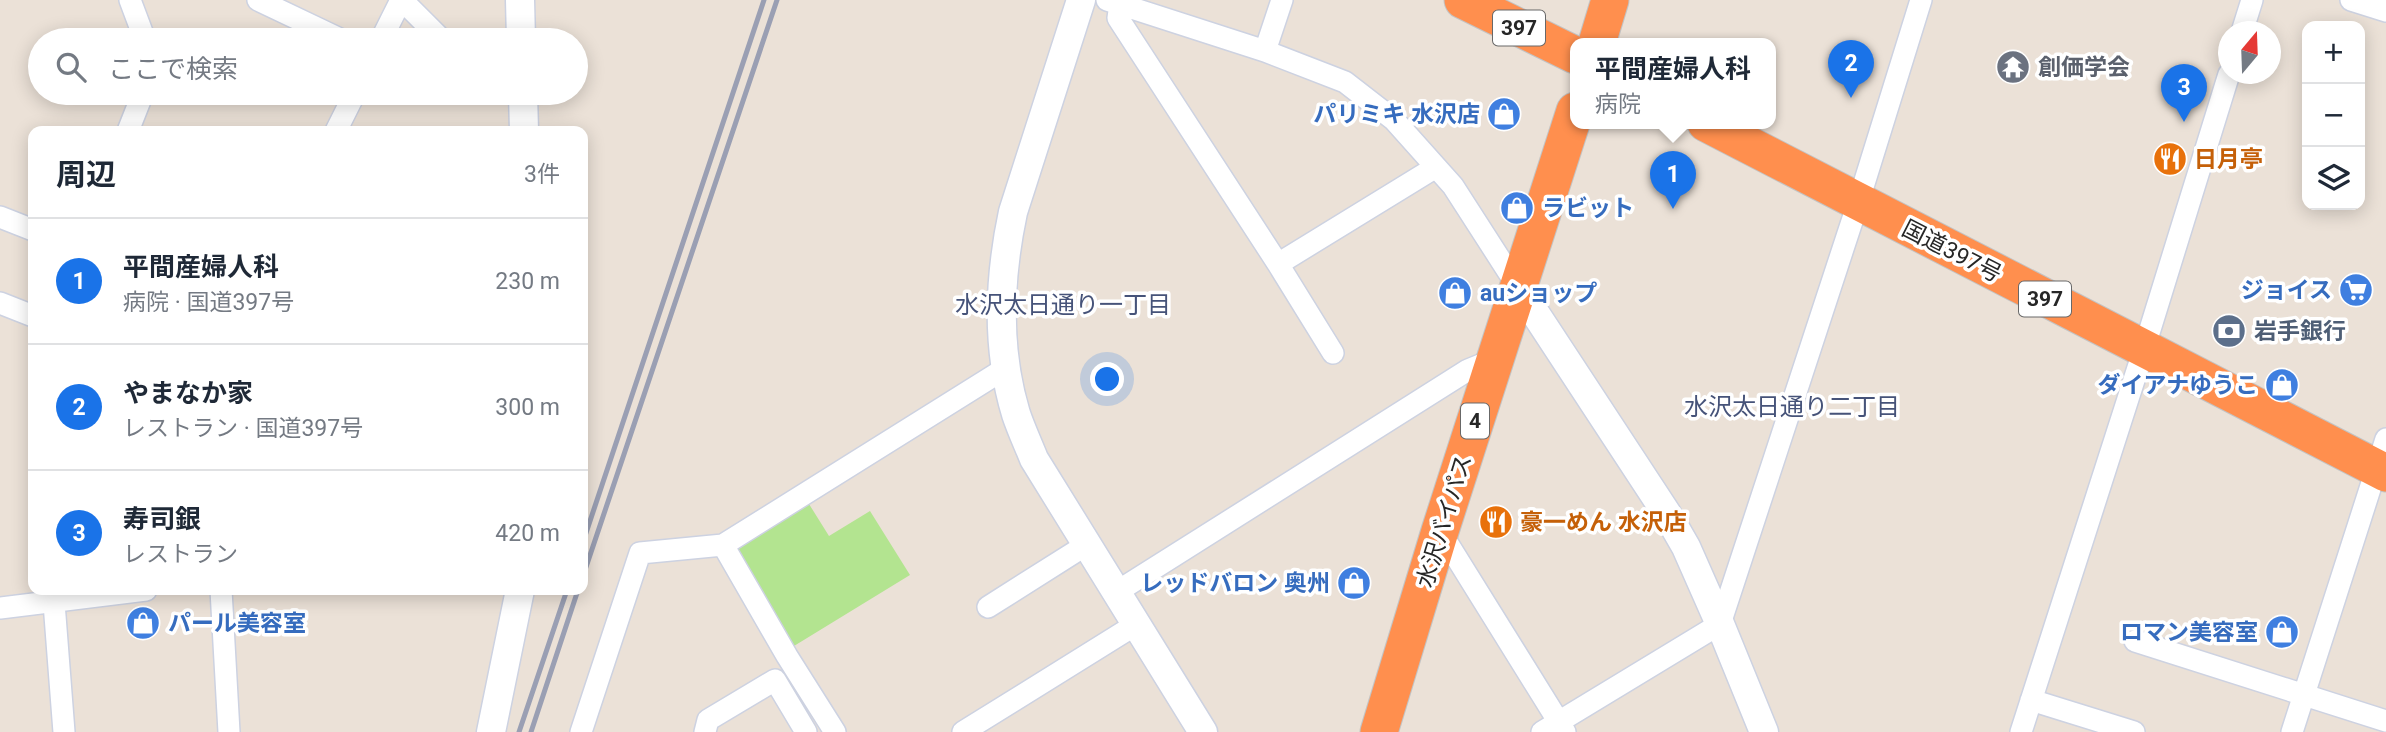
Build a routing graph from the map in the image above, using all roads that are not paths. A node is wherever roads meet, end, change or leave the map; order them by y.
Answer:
1 (130, 0) edge
2 (258, 0) edge
3 (402, 0) edge
4 (520, 0) edge
5 (1081, 0) edge
6 (1282, 0) edge
7 (1463, 0) edge
8 (1611, 0) edge
9 (1921, 0) edge
10 (2252, 0) edge
11 (2351, 0) edge
12 (1114, 2) edge
13 (2386, 11) edge
14 (2245, 21) edge
15 (140, 28) edge
16 (317, 28) edge
17 (387, 28) edge
18 (430, 28) edge
19 (521, 28) edge
20 (1599, 38) edge
21 (1265, 51) junction
22 (1570, 53) edge
23 (2226, 84) edge
24 (138, 105) edge
25 (349, 105) edge
26 (523, 105) edge
27 (130, 126) edge
28 (338, 126) edge
29 (524, 126) edge
30 (1570, 126) edge
31 (1717, 129) edge
32 (1436, 167) junction
33 (1858, 203) junction
34 (0, 217) edge
35 (28, 228) edge
36 (1278, 264) junction
37 (1518, 287) junction
38 (0, 303) edge
39 (28, 314) edge
40 (2144, 349) junction
41 (1333, 353) dead end
42 (1495, 359) junction
43 (1006, 368) junction
44 (2383, 460) edge
45 (1440, 531) junction
46 (723, 545) junction
47 (1086, 545) junction
48 (1115, 593) junction
49 (222, 595) edge
50 (519, 595) edge
51 (53, 596) edge
52 (988, 607) dead end
53 (0, 608) edge
54 (1720, 624) junction
55 (1135, 625) junction
56 (2135, 641) dead end
57 (2304, 695) junction
58 (2031, 700) junction
59 (2386, 721) edge
60 (797, 729) edge
61 (1555, 729) edge
62 (64, 732) edge
63 (229, 732) edge
64 (491, 732) edge
65 (581, 732) edge
66 (705, 732) edge
67 (835, 732) edge
68 (963, 732) edge
69 (1203, 732) edge
70 (1379, 732) edge
71 (1764, 732) edge
72 (2021, 732) edge
73 (2134, 732) edge
74 (2292, 732) edge

1 - 15 street
2 - 16 street
3 - 17 street
3 - 18 street
4 - 19 street
5 - 43 street
6 - 21 street
7 - 22 highway, 397
8 - 20 highway
9 - 33 street
10 - 14 street
11 - 13 street
12 - 21 street
12 - 36 street
21 - 32 street
23 - 40 street
24 - 27 street
25 - 28 street
26 - 29 street
30 - 37 highway, 水沢バイパス / 4
31 - 33 highway, 国道397号 / 397
32 - 36 street
32 - 37 street
33 - 40 highway, 国道397号 / 397
33 - 54 street
34 - 35 street
36 - 41 street
37 - 42 highway, 水沢バイパス / 4
37 - 54 street
38 - 39 street
40 - 44 highway, 国道397号 / 397
40 - 58 street
42 - 45 highway, 水沢バイパス / 4
42 - 48 street
43 - 46 street
43 - 47 street
44 - 57 street
45 - 61 street
45 - 70 highway, 水沢バイパス / 4
46 - 65 street
46 - 67 street
47 - 48 street
47 - 52 street
48 - 55 street
49 - 63 street
50 - 64 street
51 - 53 street
51 - 62 street
54 - 61 street
54 - 71 street
55 - 68 street
55 - 69 street
56 - 57 street
57 - 59 street
57 - 74 street
58 - 72 street
58 - 73 street
60 - 66 street

